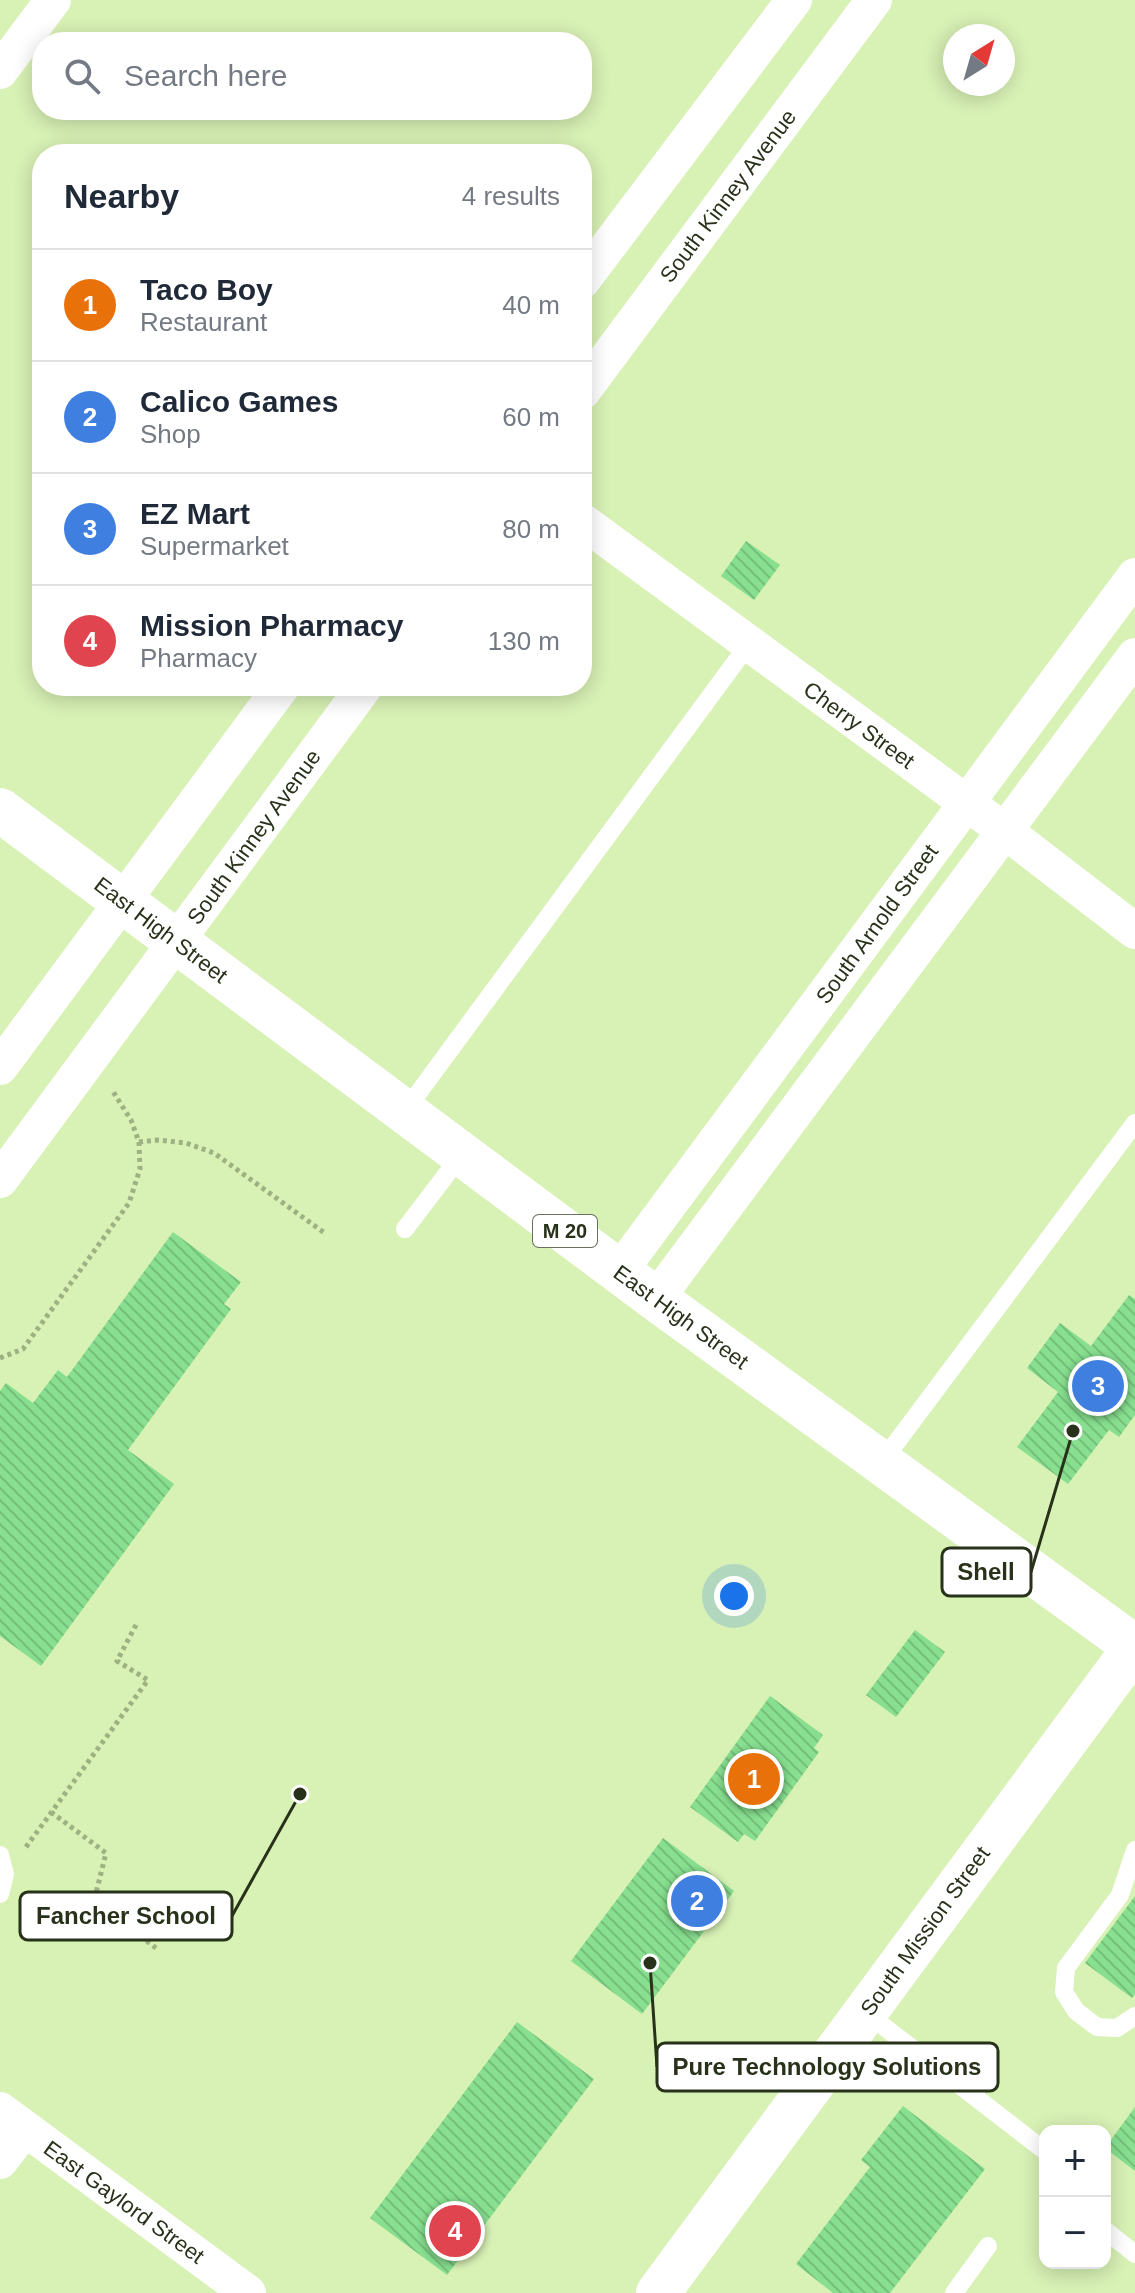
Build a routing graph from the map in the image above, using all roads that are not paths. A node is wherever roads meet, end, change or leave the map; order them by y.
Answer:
1 (53, 0) edge
2 (794, 0) edge
3 (874, 0) edge
4 (0, 71) edge
5 (592, 268) edge
6 (592, 379) edge
7 (592, 528) edge
8 (1135, 576) edge
9 (748, 645) junction
10 (1135, 656) edge
11 (275, 696) edge
12 (358, 696) edge
13 (966, 803) junction
14 (0, 810) edge
15 (1005, 831) junction
16 (122, 902) junction
17 (1135, 931) edge
18 (176, 942) junction
19 (0, 1067) edge
20 (405, 1111) junction
21 (1135, 1123) edge
22 (462, 1154) junction
23 (0, 1180) edge
24 (405, 1229) dead end
25 (619, 1272) junction
26 (656, 1299) junction
27 (881, 1463) junction
28 (1135, 1647) edge
29 (1135, 1850) edge
30 (0, 1855) edge
31 (0, 1894) edge
32 (865, 2012) junction
33 (1135, 2016) edge
34 (12, 2120) edge
35 (1039, 2146) edge
36 (0, 2161) edge
37 (1111, 2235) edge
38 (988, 2246) dead end
39 (1135, 2254) edge
40 (248, 2293) edge
41 (658, 2293) edge
42 (954, 2293) edge

1 - 4 street
2 - 5 street
3 - 6 street, South Kinney Avenue
7 - 9 street, Cherry Street
8 - 13 street, South Arnold Street
9 - 13 street, Cherry Street
9 - 20 lane
10 - 15 street, South Arnold Street
11 - 16 street
12 - 18 street, South Kinney Avenue
13 - 15 street, Cherry Street
13 - 25 street, South Arnold Street
14 - 16 main road, East High Street / M 20
15 - 17 street, Cherry Street
15 - 26 street, South Arnold Street
16 - 18 main road, East High Street / M 20
16 - 19 street
18 - 20 main road, East High Street / M 20
18 - 23 street, South Kinney Avenue
20 - 22 main road, East High Street / M 20
21 - 27 lane
22 - 24 lane
22 - 25 main road, East High Street / M 20
25 - 26 main road, East High Street / M 20
26 - 27 main road, East High Street / M 20
27 - 28 main road, East High Street / M 20
28 - 32 main road, South Mission Street
29 - 33 lane
30 - 31 lane
32 - 35 lane
32 - 41 main road, South Mission Street
34 - 36 street
34 - 40 street, East Gaylord Street
37 - 39 lane
38 - 42 lane

